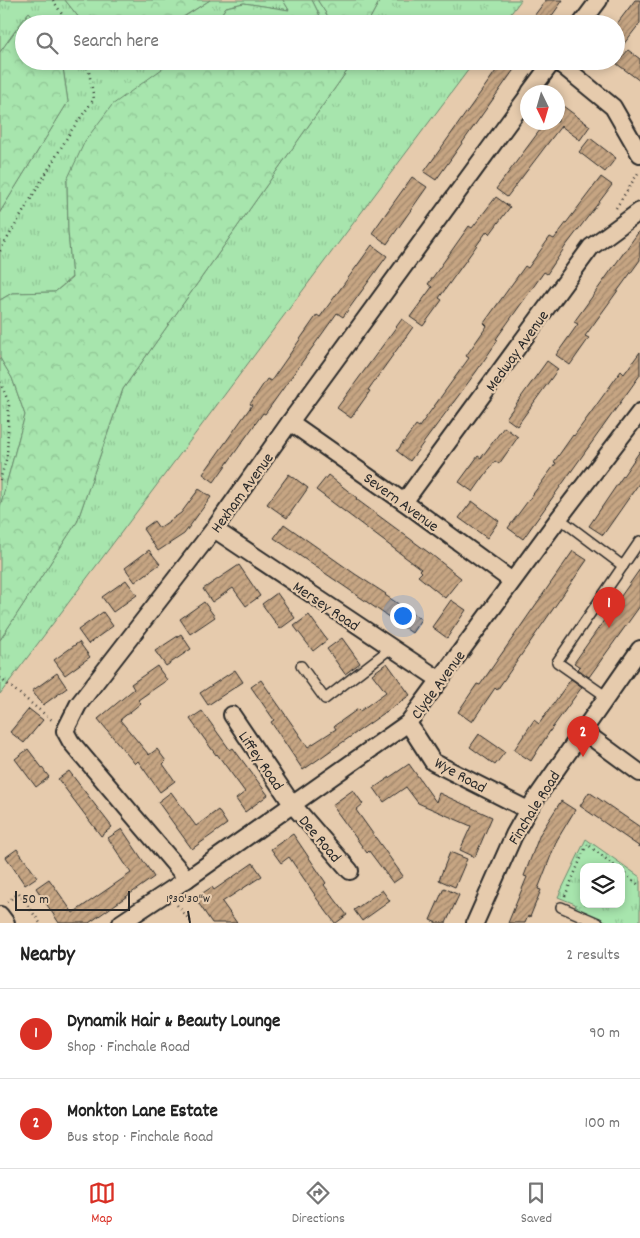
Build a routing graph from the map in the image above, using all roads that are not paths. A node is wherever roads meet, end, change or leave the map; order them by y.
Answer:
1 (599, 0) edge
2 (588, 15) edge
3 (548, 70) edge
4 (566, 70) edge
5 (536, 85) edge
6 (520, 107) edge
7 (640, 154) edge
8 (640, 212) edge
9 (640, 412) edge
10 (290, 422) junction
11 (404, 502) junction
12 (558, 518) junction
13 (214, 529) junction
14 (640, 541) edge
15 (623, 566) junction
16 (512, 581) junction
17 (391, 648) junction
18 (640, 649) edge
19 (301, 666) dead end
20 (440, 680) junction
21 (608, 697) junction
22 (232, 715) dead end
23 (408, 723) junction
24 (583, 731) junction
25 (640, 772) edge
26 (292, 804) junction
27 (528, 810) junction
28 (350, 872) dead end
29 (187, 879) junction
30 (561, 907) road end
31 (3, 909) edge
32 (6, 923) edge
33 (121, 923) edge
34 (475, 923) edge
35 (598, 923) edge

1 - 2 street
3 - 5 street
4 - 7 street
6 - 10 street, Hexham Avenue
8 - 11 street, Medway Avenue
9 - 12 street, Clyde Avenue
10 - 11 street, Severn Avenue
10 - 13 street, Hexham Avenue
11 - 16 street, Severn Avenue
12 - 15 lane
12 - 16 street, Clyde Avenue
13 - 17 street, Mersey Road
13 - 29 street, Hexham Avenue
14 - 15 lane
15 - 21 lane
16 - 20 street, Clyde Avenue
17 - 19 lane
17 - 20 street, Mersey Road
18 - 21 street, Finchale Road
20 - 23 street, Clyde Avenue
21 - 24 street, Finchale Road
22 - 26 street, Liffey Road
23 - 26 street, Clyde Avenue
23 - 27 street, Wye Road
24 - 25 street
24 - 27 street, Finchale Road
26 - 28 street, Dee Road
26 - 29 street, Clyde Avenue
27 - 34 street, Finchale Road
29 - 33 street, Clyde Avenue
30 - 35 lane
31 - 32 street

